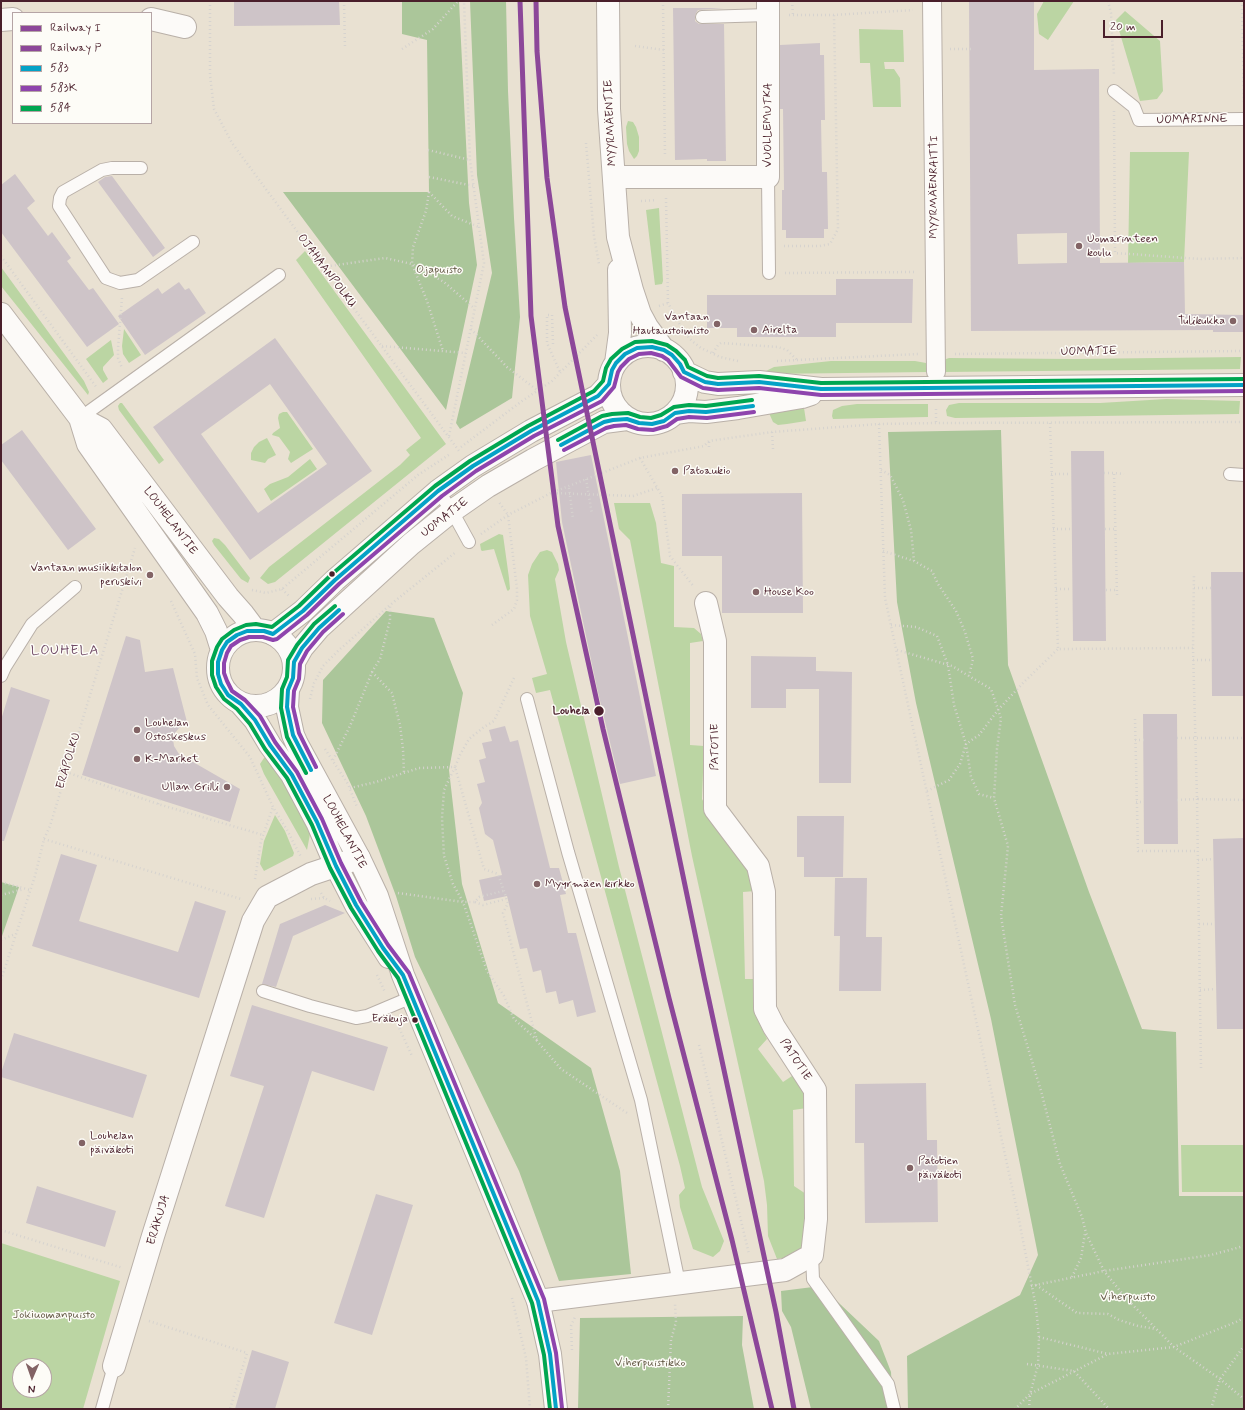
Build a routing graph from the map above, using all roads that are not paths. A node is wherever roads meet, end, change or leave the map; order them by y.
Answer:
1 (608, 1) edge
2 (932, 5) edge
3 (762, 11) edge
4 (702, 16) dead end
5 (152, 19) edge
6 (1, 20) edge
7 (12, 20) edge
8 (184, 27) dead end
9 (1114, 91) road end
10 (1244, 119) edge
11 (141, 168) dead end
12 (614, 177) junction
13 (768, 177) junction
14 (193, 242) dead end
15 (620, 245) junction
16 (769, 273) road end
17 (279, 275) dead end
18 (1, 314) edge
19 (664, 350) junction
20 (616, 363) junction
21 (684, 372) junction
22 (936, 372) dead end
23 (609, 384) junction
24 (1244, 385) edge
25 (821, 389) junction
26 (675, 413) junction
27 (80, 418) junction
28 (627, 419) junction
29 (1230, 474) dead end
30 (1244, 475) edge
31 (438, 491) junction
32 (452, 511) junction
33 (469, 542) dead end
34 (75, 587) dead end
35 (706, 603) road end
36 (264, 632) junction
37 (222, 650) junction
38 (294, 662) junction
39 (1, 676) edge
40 (288, 690) junction
41 (527, 699) dead end
42 (241, 704) junction
43 (359, 858) junction
44 (336, 866) junction
45 (403, 975) junction
46 (263, 991) dead end
47 (412, 997) junction
48 (812, 1255) junction
49 (677, 1291) junction
50 (538, 1301) junction
51 (114, 1366) joint
52 (102, 1409) edge
53 (556, 1409) edge
54 (894, 1409) edge

1 - 12 street, MYYRMÄENTIE
2 - 22 street, MYYRMÄENRAITTI
3 - 4 lane
3 - 13 street, VUOLLEMUTKA
5 - 8 street
6 - 7 street
9 - 10 lane, UOMARINNE
11 - 14 lane
12 - 13 street, VUOLLEMUTKA
12 - 15 street, MYYRMÄENTIE
13 - 16 lane
15 - 19 street, MYYRMÄENTIE
15 - 20 street, MYYRMÄENTIE
17 - 27 lane
18 - 27 street, LOUHELANTIE
19 - 20 street
19 - 21 street
20 - 23 street
21 - 25 street
21 - 26 street
23 - 28 street
23 - 31 street, UOMATIE
24 - 25 street
25 - 26 street
26 - 28 street
27 - 36 street, LOUHELANTIE
27 - 37 street, LOUHELANTIE
28 - 32 street, UOMATIE
29 - 30 lane
31 - 32 lane
31 - 36 street, UOMATIE
32 - 33 lane
32 - 38 street, UOMATIE
34 - 39 lane
35 - 48 street, PATOTIE
36 - 37 street
36 - 38 street
37 - 42 street
38 - 40 street
40 - 42 street
40 - 43 street, LOUHELANTIE
41 - 49 lane
42 - 44 street, LOUHELANTIE
43 - 44 street, ERÄKUJA
43 - 45 street, LOUHELANTIE
44 - 45 street, LOUHELANTIE
44 - 51 street, ERÄKUJA
45 - 47 street, LOUHELANTIE
46 - 47 lane
47 - 50 street, LOUHELANTIE
48 - 49 street
48 - 54 lane
49 - 50 street
50 - 53 street, LOUHELANTIE
51 - 52 lane

